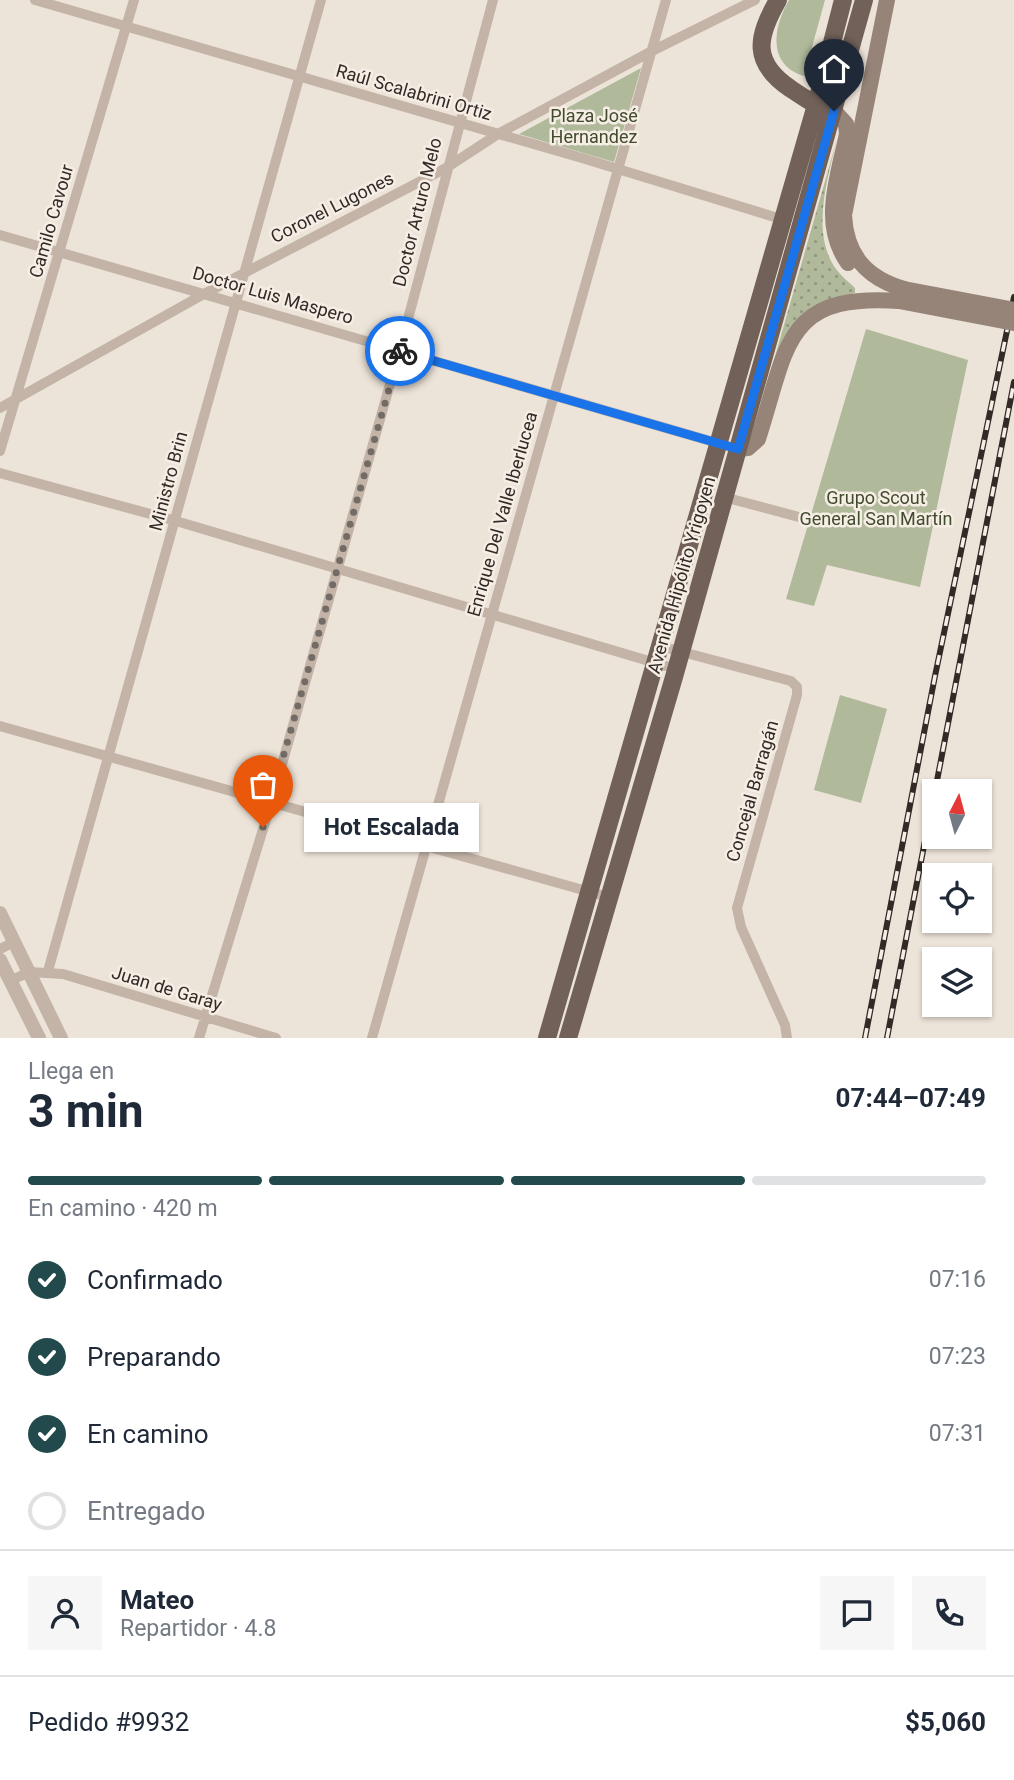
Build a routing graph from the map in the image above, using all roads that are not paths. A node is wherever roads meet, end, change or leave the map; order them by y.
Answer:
1 (35, 0) edge
2 (134, 0) edge
3 (321, 0) edge
4 (493, 0) edge
5 (666, 0) edge
6 (755, 0) edge
7 (778, 0) edge
8 (843, 0) edge
9 (864, 0) edge
10 (887, 0) edge
11 (126, 26) junction
12 (652, 51) junction
13 (299, 77) junction
14 (834, 111) junction
15 (813, 113) junction
16 (458, 122) junction
17 (498, 134) junction
18 (853, 135) junction
19 (446, 168) junction
20 (619, 169) junction
21 (782, 219) junction
22 (0, 235) edge
23 (60, 252) junction
24 (242, 274) junction
25 (204, 294) junction
26 (899, 301) junction
27 (234, 302) junction
28 (1014, 310) edge
29 (1014, 323) edge
30 (400, 349) junction
31 (554, 394) junction
32 (15, 399) junction
33 (0, 408) edge
34 (717, 444) junction
35 (738, 449) junction
36 (0, 451) edge
37 (0, 473) edge
38 (724, 497) junction
39 (176, 520) junction
40 (810, 520) dead end
41 (337, 570) junction
42 (491, 616) junction
43 (658, 655) junction
44 (678, 661) junction
45 (0, 726) edge
46 (110, 757) junction
47 (271, 803) junction
48 (426, 847) junction
49 (589, 892) junction
50 (608, 897) junction
51 (0, 913) edge
52 (14, 942) junction
53 (0, 949) edge
54 (0, 960) edge
55 (48, 971) junction
56 (29, 972) junction
57 (10, 981) junction
58 (204, 1018) junction
59 (39, 1038) edge
60 (61, 1038) edge
61 (198, 1038) edge
62 (275, 1038) edge
63 (372, 1038) edge
64 (547, 1038) edge
65 (568, 1038) edge
66 (787, 1038) edge

1 - 11 street, Raúl Scalabrini Ortiz
2 - 11 street, Camilo Cavour
3 - 13 street, Ministro Brin
4 - 16 street, Doctor Arturo Melo
5 - 12 street, Enrique Del Valle Iberlucea
6 - 12 street, Coronel Lugones
7 - 15 main road
8 - 15 main road, Avenida Hipólito Yrigoyen
9 - 14 main road, Avenida Hipólito Yrigoyen
10 - 18 main road
11 - 13 street, Raúl Scalabrini Ortiz
11 - 23 street, Camilo Cavour
12 - 17 street, Coronel Lugones
12 - 20 street, Enrique Del Valle Iberlucea
13 - 16 street, Raúl Scalabrini Ortiz
13 - 24 street, Ministro Brin
14 - 15 main road
14 - 18 main road
14 - 35 main road, Avenida Hipólito Yrigoyen
15 - 21 main road, Avenida Hipólito Yrigoyen
16 - 17 street, Raúl Scalabrini Ortiz
16 - 19 street, Doctor Arturo Melo
17 - 19 street, Coronel Lugones
17 - 20 street, Raúl Scalabrini Ortiz
18 - 26 main road
18 - 28 main road, bridge
19 - 24 street, Coronel Lugones
19 - 30 street, Doctor Arturo Melo
20 - 21 street, Raúl Scalabrini Ortiz
20 - 31 street, Enrique Del Valle Iberlucea
21 - 34 main road, Avenida Hipólito Yrigoyen
22 - 23 street, Doctor Luis Maspero
23 - 25 street, Doctor Luis Maspero
23 - 32 street, Camilo Cavour
24 - 25 street, Coronel Lugones
24 - 27 street, Ministro Brin
25 - 27 street, Doctor Luis Maspero
25 - 32 street, Coronel Lugones
26 - 29 main road, bridge
26 - 35 main road
27 - 30 street, Doctor Luis Maspero
27 - 39 street, Ministro Brin
30 - 31 street, Doctor Luis Maspero
30 - 41 street, Doctor Arturo Melo
31 - 34 street, Doctor Luis Maspero
31 - 42 street, Enrique Del Valle Iberlucea
32 - 33 street, Coronel Lugones
32 - 36 street, Camilo Cavour
34 - 35 street, Doctor Luis Maspero
34 - 43 main road, Avenida Hipólito Yrigoyen
35 - 38 main road, Avenida Hipólito Yrigoyen
37 - 39 street
38 - 40 street
38 - 44 main road, Avenida Hipólito Yrigoyen
39 - 41 street
39 - 46 street, Ministro Brin
41 - 42 street
41 - 47 street, Doctor Arturo Melo
42 - 43 street
42 - 48 street, Enrique Del Valle Iberlucea
43 - 44 street
43 - 44 street, Concejal Barragán
43 - 49 main road, Avenida Hipólito Yrigoyen
44 - 50 main road, Avenida Hipólito Yrigoyen
44 - 66 street, Concejal Barragán
45 - 46 street
46 - 47 street
46 - 55 street, Ministro Brin
47 - 48 street
47 - 58 street, Doctor Arturo Melo
48 - 49 street
48 - 63 street, Enrique Del Valle Iberlucea
49 - 50 street
49 - 64 main road, Avenida Hipólito Yrigoyen
50 - 65 main road, Avenida Hipólito Yrigoyen
51 - 52 street
52 - 53 street
52 - 56 street
54 - 57 street
55 - 56 street, Juan de Garay
55 - 58 street, Juan de Garay
56 - 57 street
56 - 60 street
57 - 59 street
58 - 61 street, Doctor Arturo Melo
58 - 62 street, Juan de Garay

